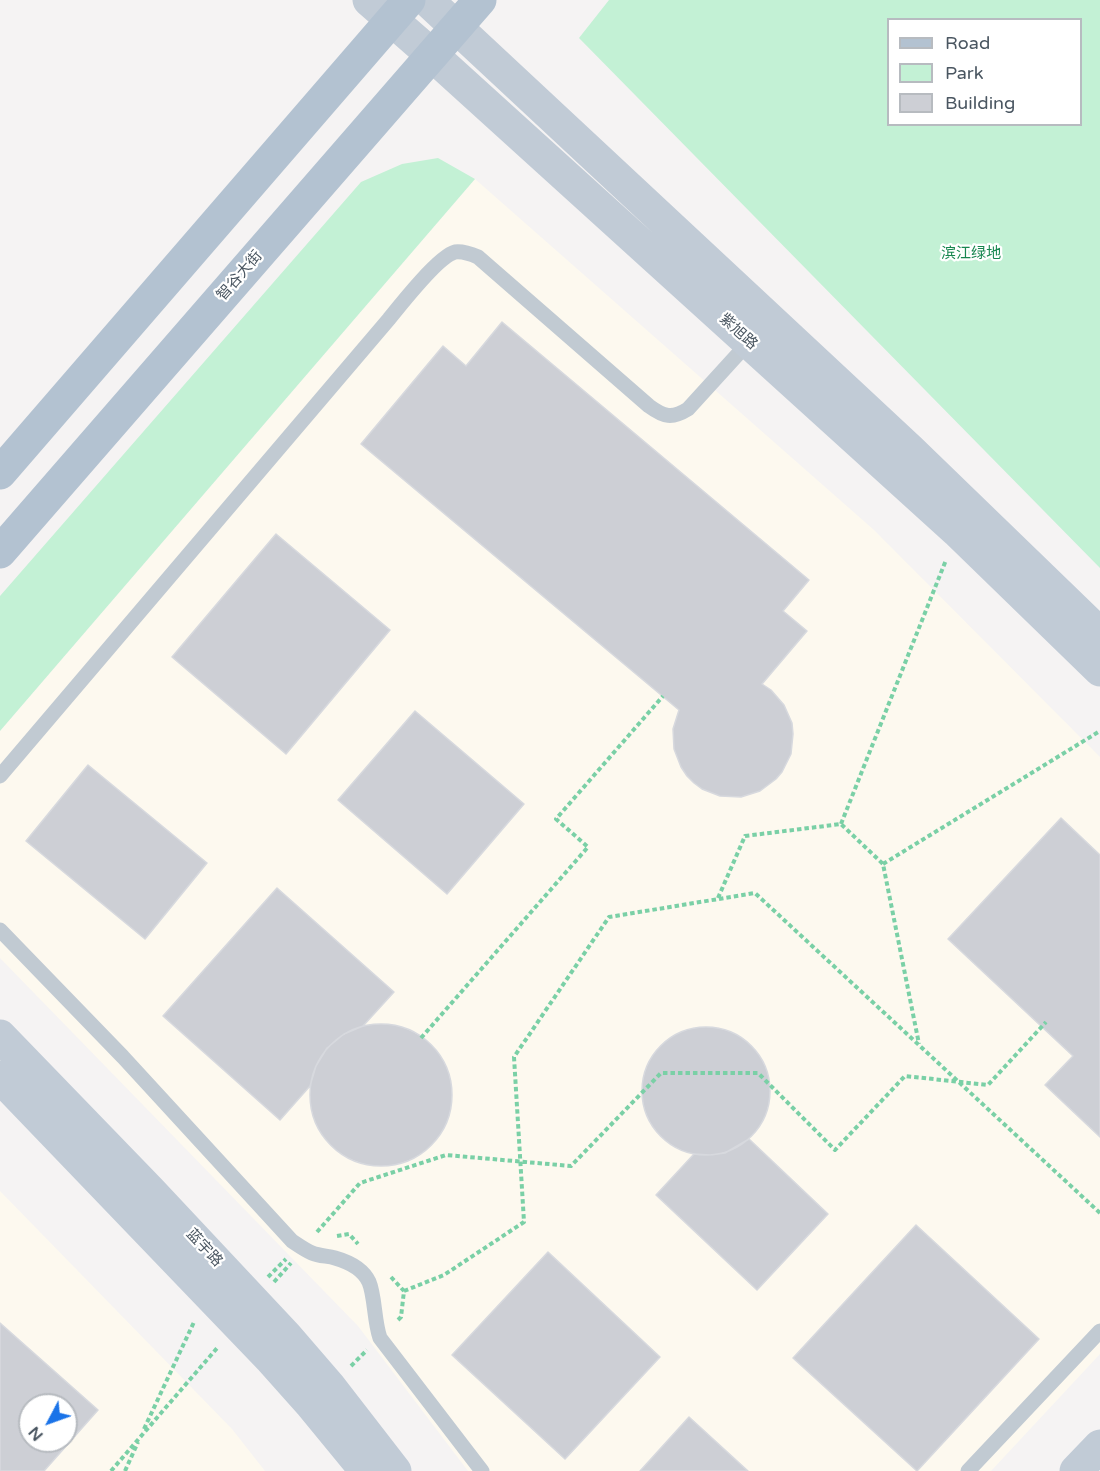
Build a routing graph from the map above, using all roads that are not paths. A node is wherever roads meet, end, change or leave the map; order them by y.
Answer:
1 (426, 0) edge
2 (480, 0) edge
3 (390, 7) edge
4 (456, 27) junction
5 (432, 55) junction
6 (749, 342) junction
7 (0, 472) edge
8 (0, 552) edge
9 (1100, 634) edge
10 (1100, 670) edge
11 (0, 776) edge
12 (0, 930) edge
13 (0, 1036) edge
14 (0, 1077) edge
15 (1100, 1331) edge
16 (1100, 1446) edge
17 (366, 1471) edge
18 (395, 1471) edge
19 (482, 1471) edge
20 (968, 1471) edge
21 (1076, 1471) edge

1 - 4 main road, 紫旭路
2 - 4 main road, 智谷大街
3 - 5 main road, 紫旭路
3 - 7 main road
4 - 5 main road, 智谷大街
4 - 9 main road, 紫旭路
5 - 6 main road, 紫旭路
5 - 8 main road, 智谷大街
6 - 10 main road, 紫旭路
6 - 11 lane
12 - 19 lane
13 - 18 main road, 蓝宇路
14 - 17 main road, 蓝宇路
15 - 20 lane
16 - 21 main road

